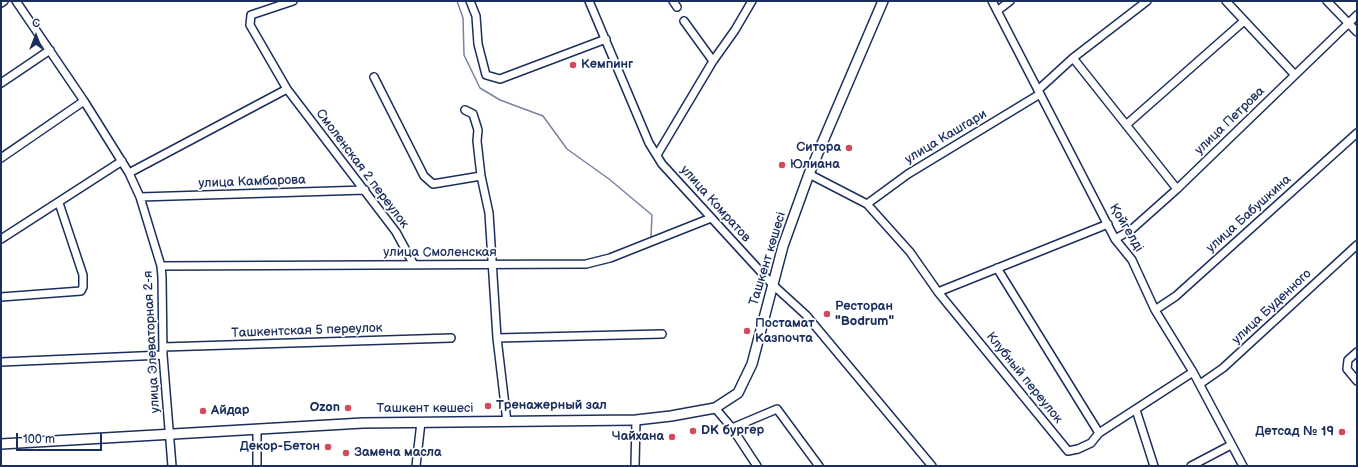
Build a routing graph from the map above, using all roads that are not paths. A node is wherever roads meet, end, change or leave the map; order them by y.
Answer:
1 (4, 1) edge
2 (16, 1) edge
3 (293, 1) edge
4 (470, 1) edge
5 (597, 1) edge
6 (752, 1) edge
7 (883, 1) edge
8 (992, 1) edge
9 (1010, 1) edge
10 (1147, 1) edge
11 (1226, 1) edge
12 (1328, 1) edge
13 (1, 3) edge
14 (590, 4) edge
15 (997, 11) junction
16 (1357, 15) edge
17 (684, 20) dead end
18 (1244, 21) junction
19 (1348, 23) junction
20 (1357, 32) edge
21 (606, 39) junction
22 (50, 50) junction
23 (1073, 58) junction
24 (713, 61) junction
25 (1295, 75) junction
26 (374, 77) dead end
27 (1, 83) edge
28 (287, 89) junction
29 (1039, 92) junction
30 (84, 101) junction
31 (465, 110) dead end
32 (1126, 125) junction
33 (1357, 133) edge
34 (657, 155) junction
35 (2, 156) edge
36 (122, 161) junction
37 (129, 173) junction
38 (809, 174) junction
39 (481, 176) junction
40 (1177, 189) junction
41 (365, 190) junction
42 (140, 197) junction
43 (59, 203) junction
44 (867, 204) junction
45 (711, 218) junction
46 (1108, 224) junction
47 (1115, 238) junction
48 (1, 239) edge
49 (1357, 245) edge
50 (414, 265) junction
51 (493, 265) junction
52 (161, 266) junction
53 (997, 268) junction
54 (772, 284) junction
55 (938, 292) junction
56 (1, 297) edge
57 (1155, 310) junction
58 (662, 334) dead end
59 (451, 338) dead end
60 (497, 338) junction
61 (163, 351) junction
62 (1357, 352) edge
63 (1, 362) edge
64 (1193, 372) junction
65 (1357, 381) edge
66 (1200, 384) junction
67 (715, 408) junction
68 (1136, 410) junction
69 (636, 420) junction
70 (421, 422) junction
71 (508, 422) junction
72 (732, 428) junction
73 (257, 429) junction
74 (170, 433) junction
75 (1099, 433) junction
76 (1, 444) edge
77 (1231, 445) junction
78 (172, 466) edge
79 (257, 466) edge
80 (416, 466) edge
81 (635, 466) edge
82 (757, 466) edge
83 (819, 466) edge
84 (932, 466) edge
85 (1154, 466) edge
86 (1191, 466) edge
87 (1243, 466) edge

1 - 13 street
2 - 22 street, улица Элеваторная 2-я
3 - 28 street, Смоленская 2 переулок
4 - 21 street
5 - 14 street
6 - 24 street
7 - 38 main road, Ташкент көшесі
8 - 15 street, Қойгелді
9 - 15 street
10 - 23 street, улица Кашгари
11 - 18 street
12 - 19 street
14 - 21 street, улица Комратов
15 - 29 street, Қойгелді
16 - 19 street, улица Петрова
17 - 24 street
18 - 25 street
18 - 32 street
19 - 20 street
19 - 25 street, улица Петрова
21 - 34 street, улица Комратов
22 - 27 street
22 - 30 street, улица Элеваторная 2-я
23 - 29 street, улица Кашгари
23 - 32 street
24 - 34 street
25 - 40 street, улица Петрова
26 - 39 street
28 - 37 street
28 - 41 street, Смоленская 2 переулок
29 - 44 street, улица Кашгари
29 - 46 street, Қойгелді
30 - 35 street
30 - 36 street, улица Элеваторная 2-я
31 - 39 street
32 - 40 street
33 - 57 street, улица Бабушкина
34 - 45 street, улица Комратов
36 - 37 street, улица Элеваторная 2-я
36 - 43 street
37 - 42 street, улица Элеваторная 2-я
38 - 44 street, Клубный переулок
38 - 54 main road, Ташкент көшесі
39 - 51 street
40 - 47 street, улица Петрова
41 - 42 street, улица Камбарова
41 - 50 street, Смоленская 2 переулок
42 - 52 street, улица Элеваторная 2-я
43 - 48 street
43 - 56 street
44 - 55 street, Клубный переулок
45 - 51 street, улица Смоленская
45 - 54 street, улица Комратов
46 - 47 street, Қойгелді
46 - 53 street
47 - 57 street, Қойгелді
49 - 66 street, улица Буденного
50 - 51 street, улица Смоленская
50 - 52 street, улица Смоленская
51 - 60 street
52 - 61 street, улица Элеваторная 2-я
53 - 55 street
53 - 75 street
54 - 67 main road, Ташкент көшесі
54 - 84 street, улица Комратов
55 - 75 street, Клубный переулок
57 - 64 street, Қойгелді
58 - 60 street
59 - 61 street, Ташкентская 5 переулок
60 - 71 street
61 - 63 street, Ташкентская 5 переулок
61 - 74 street, улица Элеваторная 2-я
62 - 65 street
64 - 66 street, Қойгелді
64 - 68 street, Клубный переулок
66 - 77 street, Қойгелді
67 - 69 main road, Ташкент көшесі
67 - 72 street
68 - 75 street, Клубный переулок
68 - 85 street
69 - 71 main road, Ташкент көшесі
69 - 81 street
70 - 71 main road, Ташкент көшесі
70 - 73 main road, Ташкент көшесі
70 - 80 street
72 - 82 street
72 - 83 street
73 - 74 main road, Ташкент көшесі
73 - 79 street
74 - 76 main road, Ташкент көшесі
74 - 78 street, улица Элеваторная 2-я
77 - 86 street
77 - 87 street, Қойгелді

